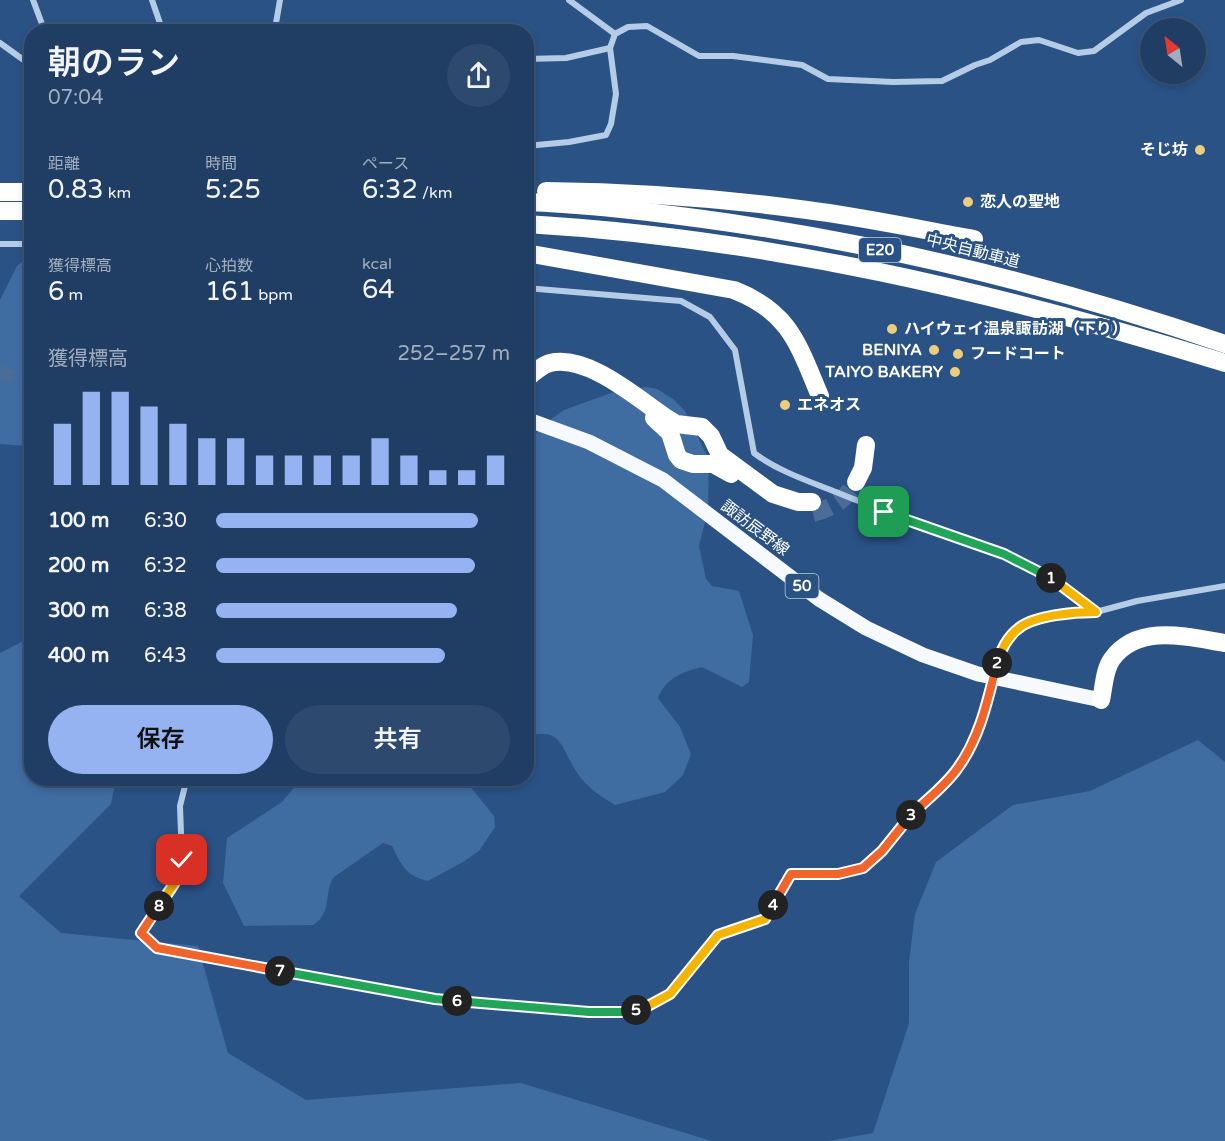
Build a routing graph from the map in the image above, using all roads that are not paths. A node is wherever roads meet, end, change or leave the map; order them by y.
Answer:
1 (33, 0) edge
2 (152, 0) edge
3 (280, 0) edge
4 (569, 0) edge
5 (1181, 0) edge
6 (42, 24) edge
7 (160, 24) edge
8 (275, 24) edge
9 (615, 34) junction
10 (0, 43) edge
11 (610, 48) junction
12 (534, 58) edge
13 (24, 60) edge
14 (534, 145) edge
15 (534, 191) edge
16 (0, 192) edge
17 (24, 192) edge
18 (534, 203) edge
19 (0, 211) edge
20 (24, 212) edge
21 (534, 225) edge
22 (974, 238) dead end
23 (0, 244) edge
24 (24, 244) edge
25 (534, 253) edge
26 (534, 289) edge
27 (1225, 344) edge
28 (1225, 363) edge
29 (534, 374) edge
30 (605, 376) junction
31 (820, 396) dead end
32 (534, 422) edge
33 (1225, 586) edge
34 (1096, 612) junction
35 (1225, 643) edge
36 (1101, 700) joint
37 (185, 786) edge

1 - 6 street
2 - 7 street
3 - 8 street
4 - 9 street
5 - 9 street
9 - 11 street
10 - 13 street
11 - 12 street
11 - 14 street
15 - 22 highway
16 - 17 highway
18 - 27 highway, 中央自動車道 / E20
19 - 20 highway
21 - 28 highway, E20
23 - 24 street
25 - 31 highway
26 - 34 street
29 - 30 highway
30 - 30 highway
32 - 36 main road, 諏訪辰野線 / 50
33 - 34 street
34 - 37 street, bridge
35 - 36 highway

